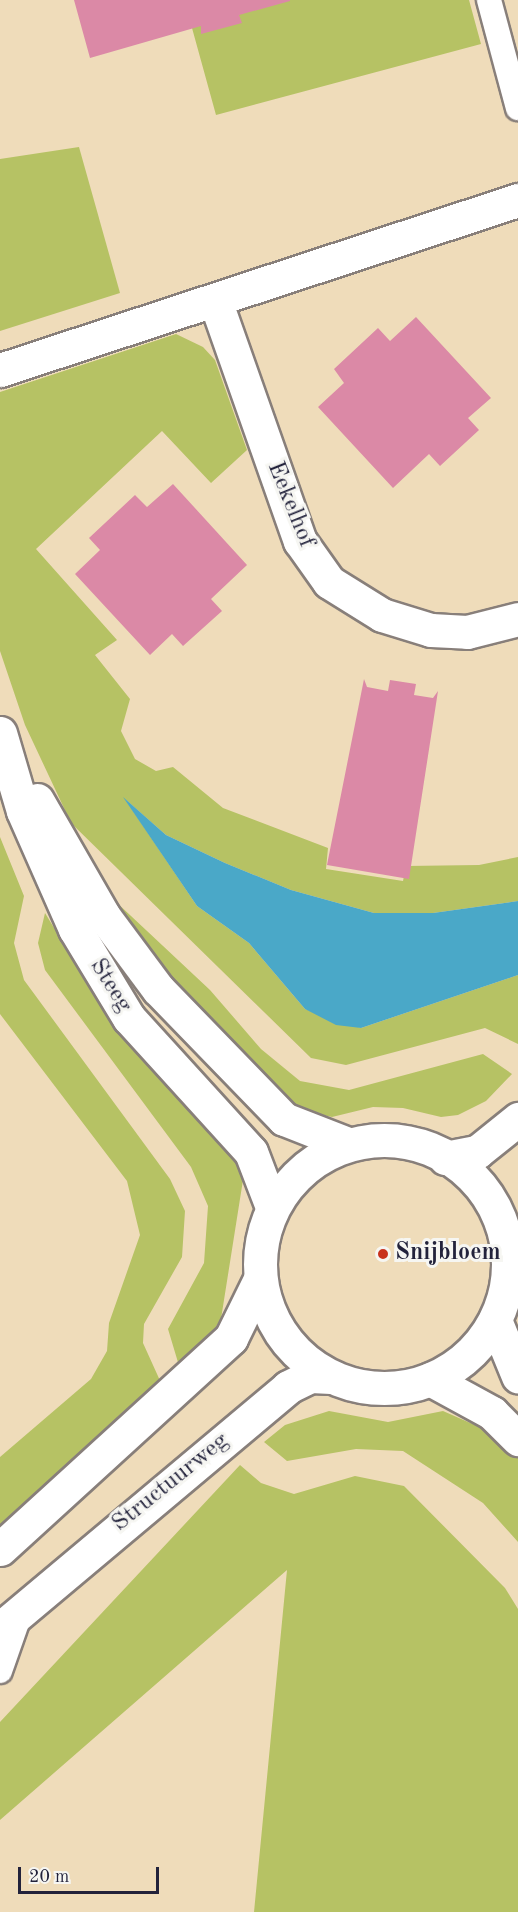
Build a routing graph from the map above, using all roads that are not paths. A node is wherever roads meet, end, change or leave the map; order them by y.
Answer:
1 (489, 0) edge
2 (518, 108) edge
3 (518, 200) edge
4 (214, 300) junction
5 (0, 370) edge
6 (518, 619) edge
7 (0, 733) edge
8 (518, 1119) edge
9 (348, 1144) junction
10 (445, 1158) junction
11 (272, 1207) junction
12 (510, 1217) edge
13 (260, 1279) junction
14 (495, 1320) junction
15 (518, 1376) edge
16 (331, 1377) junction
17 (430, 1379) junction
18 (518, 1439) edge
19 (0, 1550) edge
20 (11, 1620) edge
21 (0, 1671) edge

1 - 2 lane
3 - 4 street
4 - 5 street
4 - 6 street, Eekelhof
7 - 9 street, Steeg
7 - 11 street, Steeg
8 - 10 street
9 - 10 street
9 - 11 street
10 - 12 street
11 - 13 street
12 - 14 street
13 - 16 street
13 - 19 street
14 - 15 street
14 - 17 street
16 - 17 street
16 - 20 street, Structuurweg
17 - 18 street
20 - 21 lane, Structuurweg

